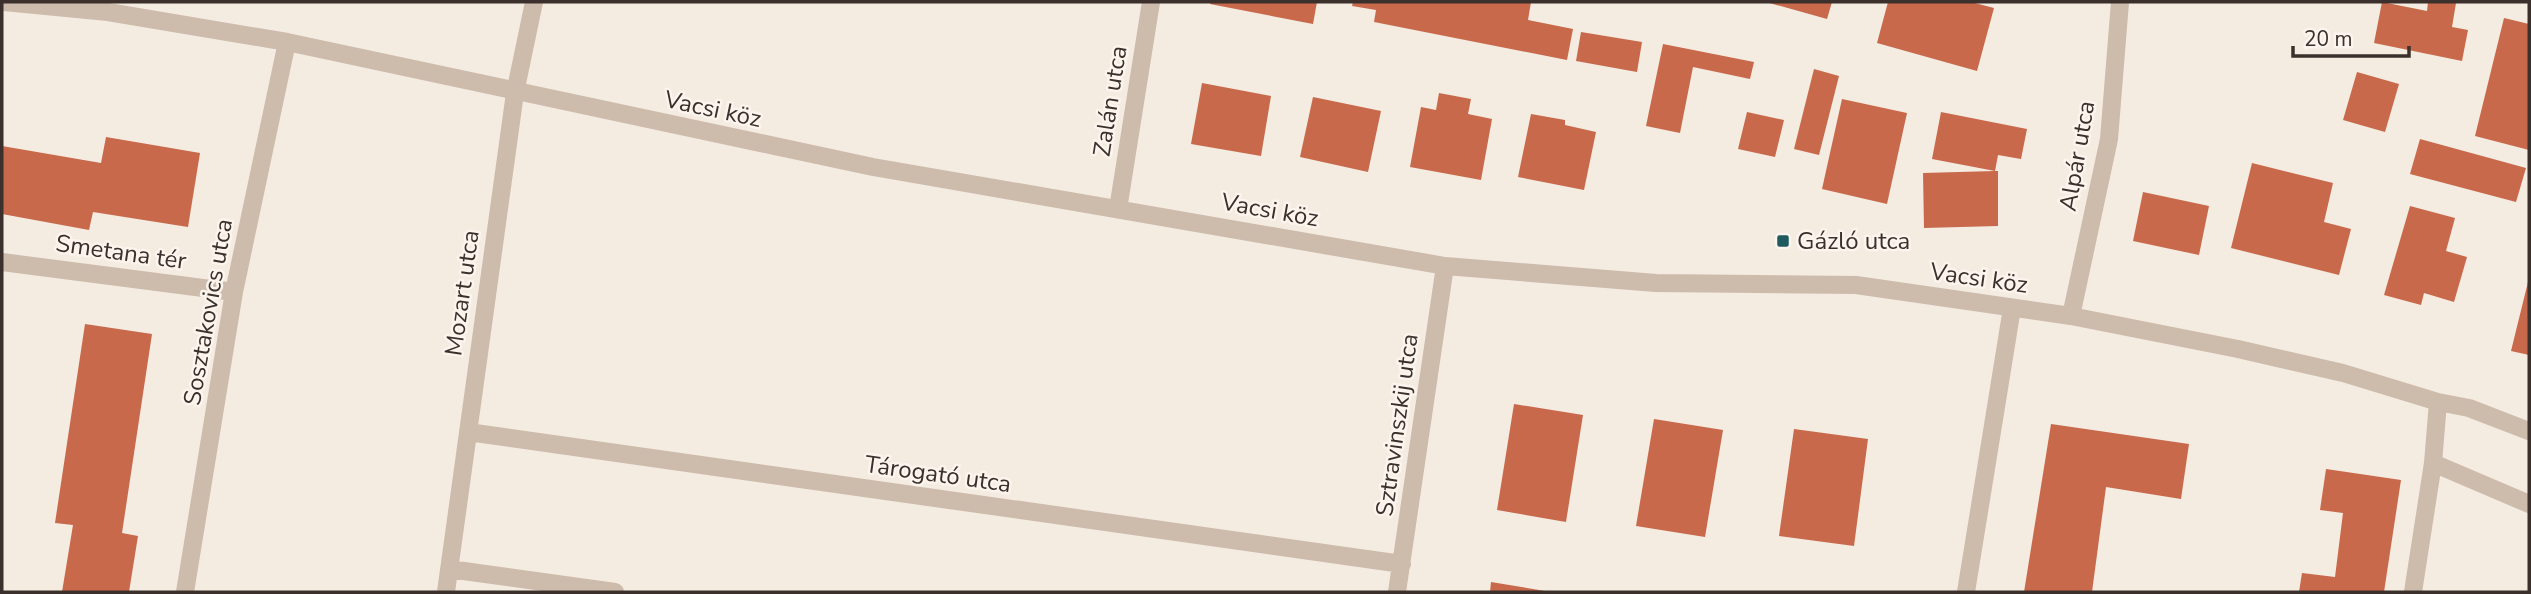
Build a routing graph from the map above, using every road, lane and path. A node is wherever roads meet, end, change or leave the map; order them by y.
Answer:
1 (4, 2) edge
2 (534, 2) edge
3 (1151, 2) edge
4 (2120, 2) edge
5 (109, 7) edge
6 (287, 42) junction
7 (515, 93) junction
8 (1118, 209) junction
9 (2, 262) edge
10 (1445, 265) junction
11 (234, 292) junction
12 (2012, 308) junction
13 (2071, 316) junction
14 (2438, 402) junction
15 (2529, 431) edge
16 (467, 432) junction
17 (2433, 463) junction
18 (2529, 504) edge
19 (1402, 564) junction
20 (449, 569) junction
21 (185, 592) edge
22 (446, 592) edge
23 (615, 592) edge
24 (1397, 592) edge
25 (1966, 592) edge
26 (2413, 592) edge

1 - 5 street, Vacsi köz
2 - 7 street, Mozart utca
3 - 8 street, Zalán utca
4 - 13 street, Alpár utca
5 - 6 street, Vacsi köz
6 - 7 street, Vacsi köz
6 - 11 street, Sosztakovics utca
7 - 8 street, Vacsi köz
7 - 16 street, Mozart utca
8 - 10 street, Vacsi köz
9 - 11 street, Smetana tér
10 - 12 street, Vacsi köz
10 - 19 street, Sztravinszkij utca
11 - 21 street, Sosztakovics utca
12 - 13 street, Vacsi köz
12 - 25 street
13 - 14 street, Vacsi köz
14 - 15 street, Vacsi köz
14 - 17 street
16 - 19 street, Tárogató utca
16 - 20 street, Mozart utca
17 - 18 street
17 - 26 street
19 - 24 street, Sztravinszkij utca
20 - 22 street, Mozart utca
20 - 23 street

